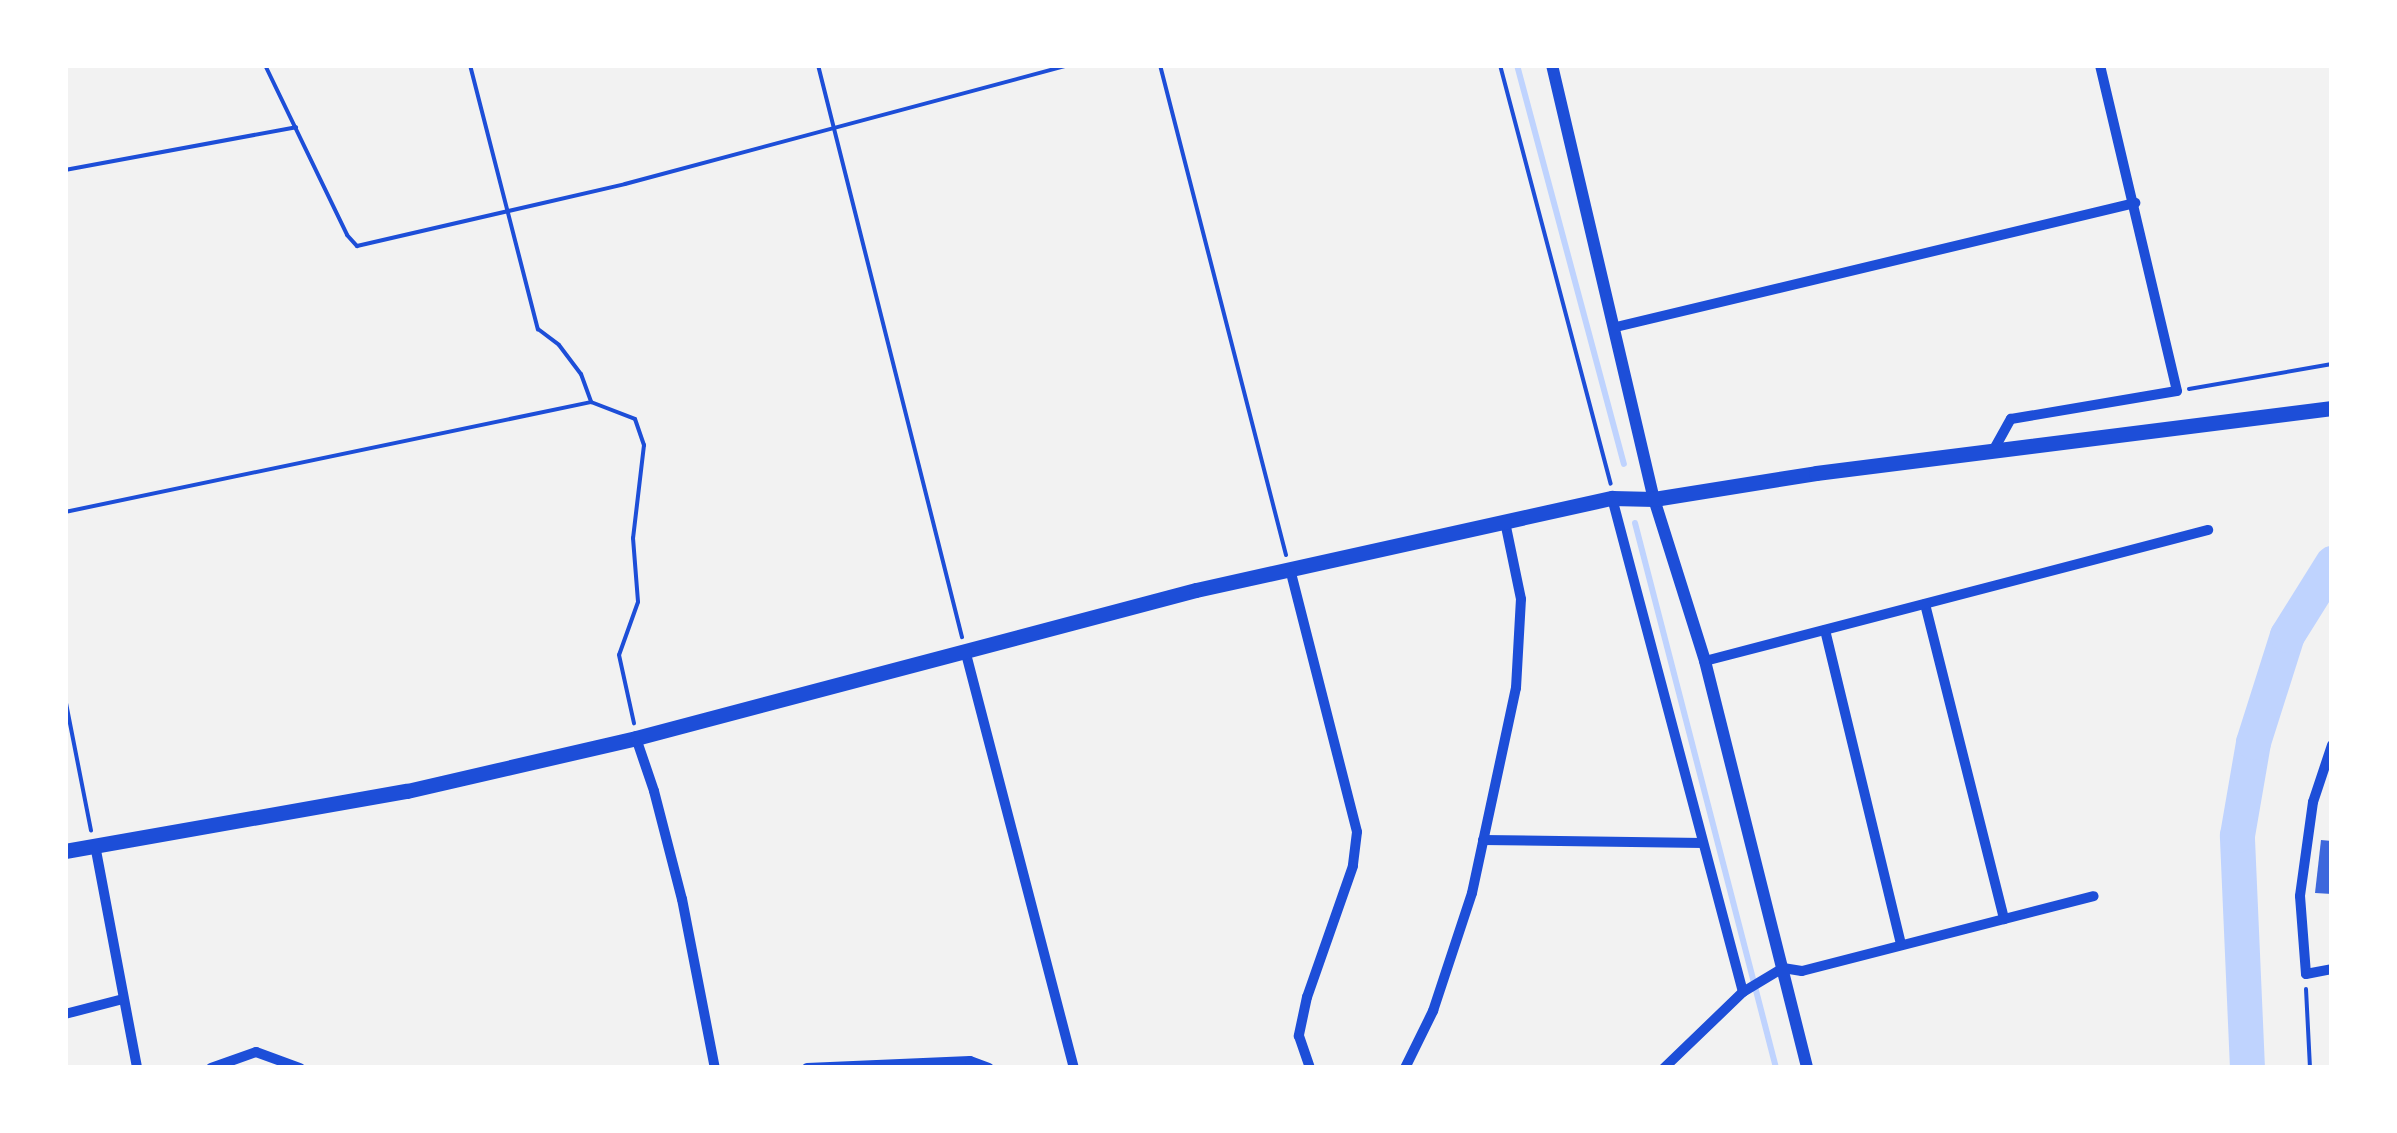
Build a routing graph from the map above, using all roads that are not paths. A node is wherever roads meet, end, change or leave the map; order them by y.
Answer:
1 (1552, 65) edge
2 (2100, 65) edge
3 (2135, 202) junction
4 (1616, 327) junction
5 (2331, 408) edge
6 (1992, 453) junction
7 (1612, 498) junction
8 (1654, 499) junction
9 (1505, 522) junction
10 (2208, 530) dead end
11 (1290, 569) junction
12 (1925, 604) junction
13 (1825, 630) junction
14 (965, 650) junction
15 (1704, 660) junction
16 (636, 738) junction
17 (2332, 745) edge
18 (1484, 840) junction
19 (1703, 844) junction
20 (94, 845) junction
21 (65, 850) edge
22 (2094, 896) dead end
23 (2004, 919) junction
24 (1901, 945) junction
25 (1783, 968) junction
26 (2332, 968) edge
27 (1743, 992) junction
28 (123, 1000) junction
29 (65, 1014) edge
30 (137, 1068) edge
31 (212, 1068) edge
32 (300, 1068) edge
33 (715, 1068) edge
34 (807, 1068) edge
35 (990, 1068) edge
36 (1074, 1068) edge
37 (1310, 1068) edge
38 (1404, 1068) edge
39 (1664, 1068) edge
40 (1807, 1068) edge

1 - 4 street
2 - 3 street
3 - 4 street
3 - 6 street
4 - 8 street
5 - 6 main road
6 - 8 main road
7 - 8 main road
7 - 9 main road
7 - 19 street
8 - 15 street
9 - 11 main road
9 - 18 street
10 - 12 street
11 - 14 main road
11 - 37 street
12 - 13 street
12 - 23 street
13 - 15 street
13 - 24 street
14 - 16 main road
14 - 36 street
15 - 25 street
16 - 20 main road
16 - 33 street
17 - 26 street
18 - 19 street
18 - 38 street
19 - 27 street
20 - 21 main road
20 - 28 street
22 - 23 street
23 - 24 street
24 - 25 street
25 - 27 street
25 - 40 street
27 - 39 street
28 - 29 street
28 - 30 street
31 - 32 street
34 - 35 street

